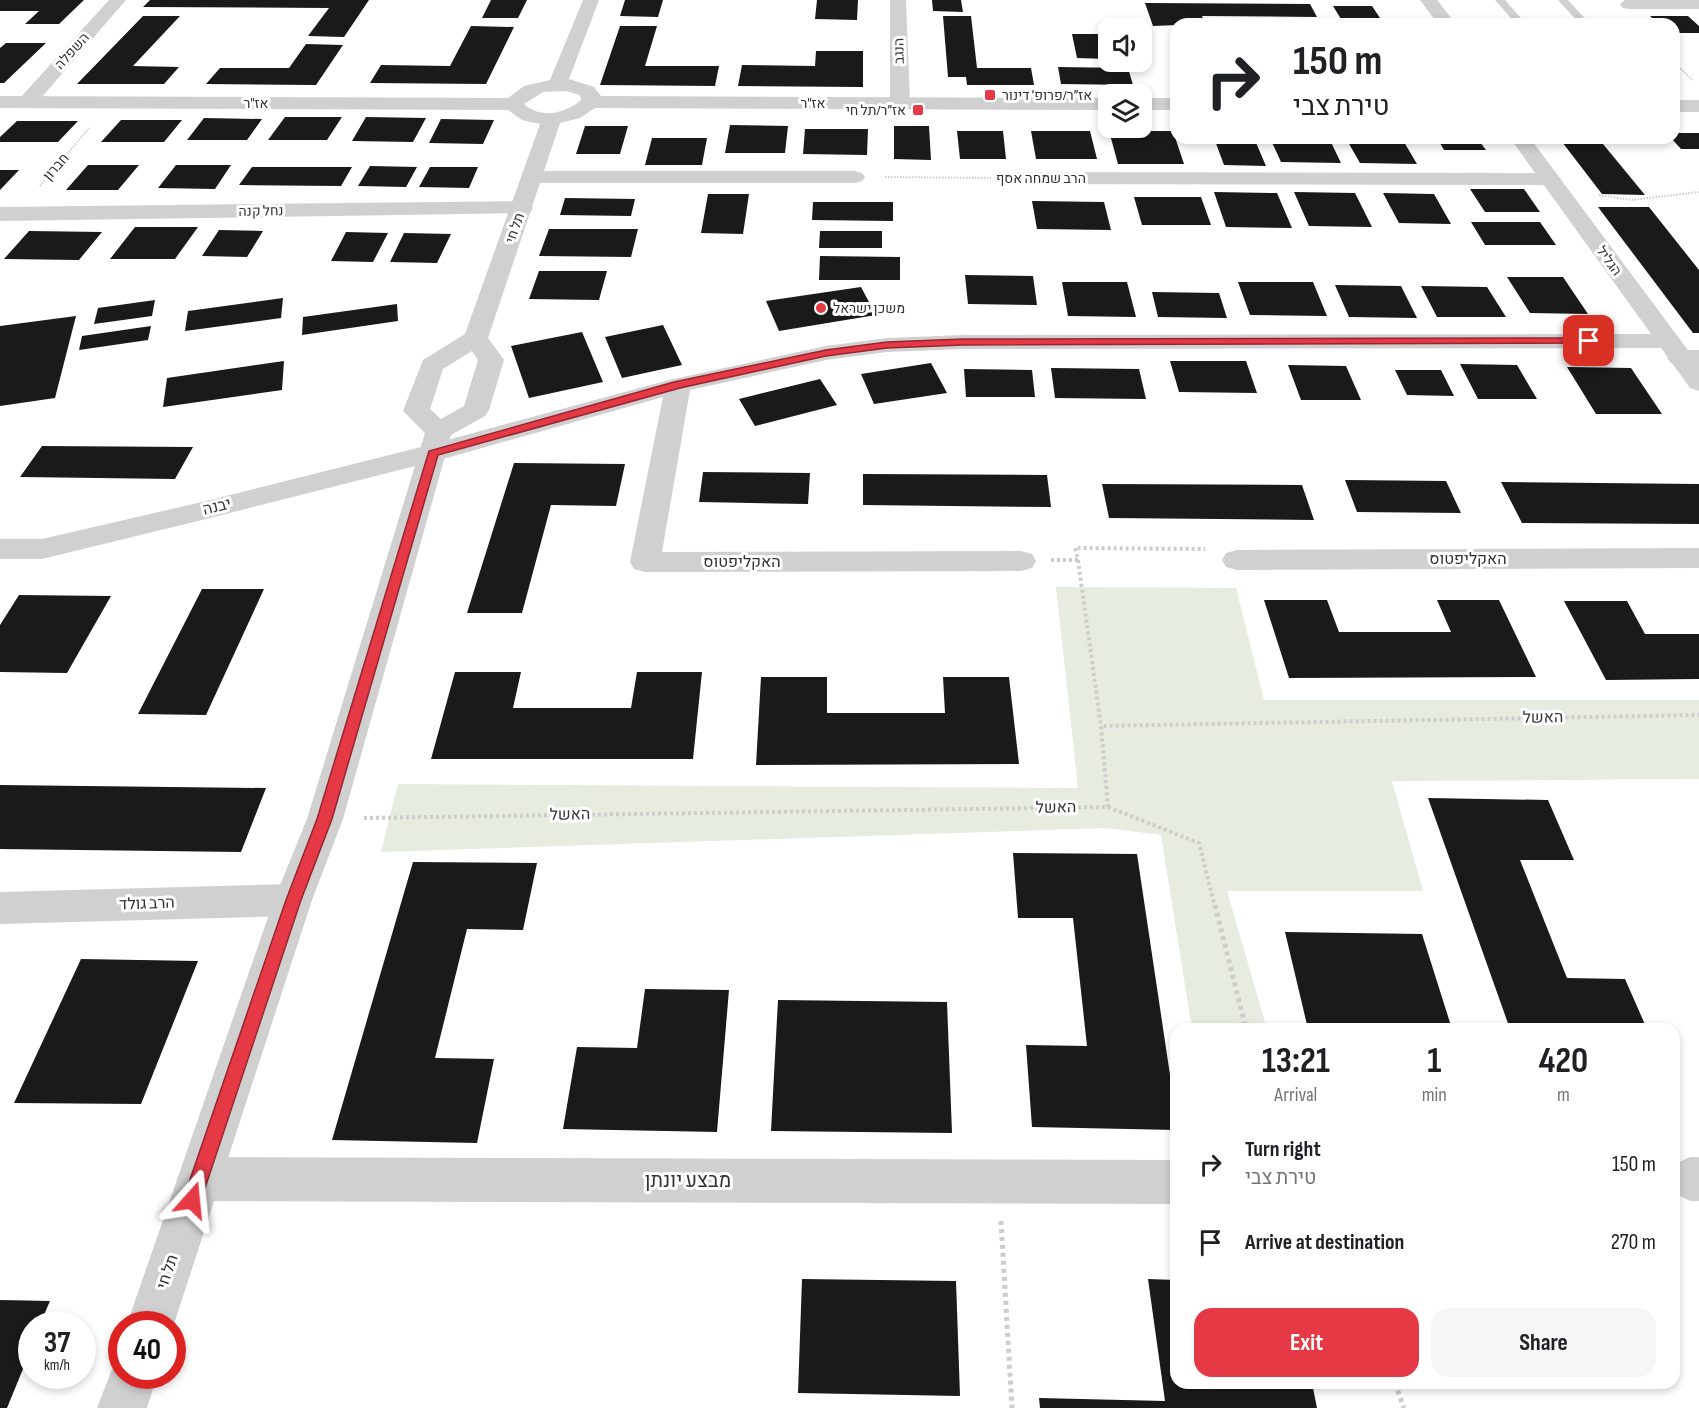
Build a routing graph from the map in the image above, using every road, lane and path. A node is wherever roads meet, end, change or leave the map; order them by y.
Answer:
1 (118, 0) edge
2 (591, 0) edge
3 (898, 0) edge
4 (1428, 0) edge
5 (1500, 0) edge
6 (1563, 0) edge
7 (1629, 4) dead end
8 (1699, 4) edge
9 (1442, 18) edge
10 (1516, 18) edge
11 (1580, 18) edge
12 (1680, 68) edge
13 (1684, 82) dead end
14 (557, 85) junction
15 (0, 102) edge
16 (27, 102) junction
17 (111, 102) junction
18 (590, 102) junction
19 (900, 103) junction
20 (513, 104) junction
21 (1098, 104) edge
22 (1152, 104) edge
23 (1170, 104) edge
24 (1680, 106) edge
25 (1699, 106) edge
26 (552, 118) junction
27 (1524, 144) edge
28 (533, 177) junction
29 (855, 177) joint
30 (1019, 178) joint
31 (1553, 184) junction
32 (1699, 192) edge
33 (522, 208) junction
34 (7, 214) edge
35 (476, 338) junction
36 (1682, 352) edge
37 (1699, 383) edge
38 (678, 385) junction
39 (436, 442) junction
40 (0, 549) edge
41 (1699, 558) edge
42 (1078, 560) junction
43 (1237, 560) joint
44 (1021, 561) joint
45 (1699, 715) edge
46 (1101, 726) junction
47 (1108, 807) junction
48 (325, 819) junction
49 (293, 900) junction
50 (0, 908) edge
51 (1244, 1023) edge
52 (199, 1179) junction
53 (999, 1182) junction
54 (1170, 1182) edge
55 (154, 1311) edge
56 (129, 1389) edge
57 (1397, 1389) edge
58 (122, 1408) edge
59 (1012, 1408) edge
60 (1404, 1408) edge

1 - 16 street, השפלה
2 - 14 street
3 - 19 street, הנגב
4 - 9 street
5 - 10 lane
6 - 11 lane
7 - 8 street
12 - 13 path
14 - 18 street
14 - 20 street
15 - 16 street, אז"ר
16 - 17 street, אז"ר
17 - 20 street, אז"ר
17 - 34 path, חברון
18 - 19 street, אז"ר
18 - 26 street
19 - 21 street, אז"ר
20 - 26 street
22 - 23 street
24 - 25 street
26 - 28 street, תל חי
27 - 31 street, הגליל
28 - 29 street
28 - 33 street, תל חי
29 - 30 path, הרב שמחה אסף
30 - 31 street, הרב שמחה אסף
31 - 32 path
31 - 36 street, הגליל
33 - 34 street, נחל קנה
33 - 35 street, תל חי
35 - 39 street
35 - 39 street
36 - 37 street, הגליל
36 - 38 street
38 - 39 street
38 - 44 street, האקליפטוס
39 - 40 street, יבנה
39 - 48 street, תל חי
41 - 43 street, האקליפטוס
42 - 43 path
42 - 44 path
42 - 46 path
45 - 46 path, האשל
46 - 47 path
47 - 48 path, האשל
47 - 51 path
48 - 49 street, תל חי
49 - 50 street, הרב גולד
49 - 52 street, תל חי
52 - 53 street, מבצע יונתן
52 - 55 street, תל חי
53 - 54 street, מבצע יונתן
53 - 59 path
56 - 58 street
57 - 60 path

